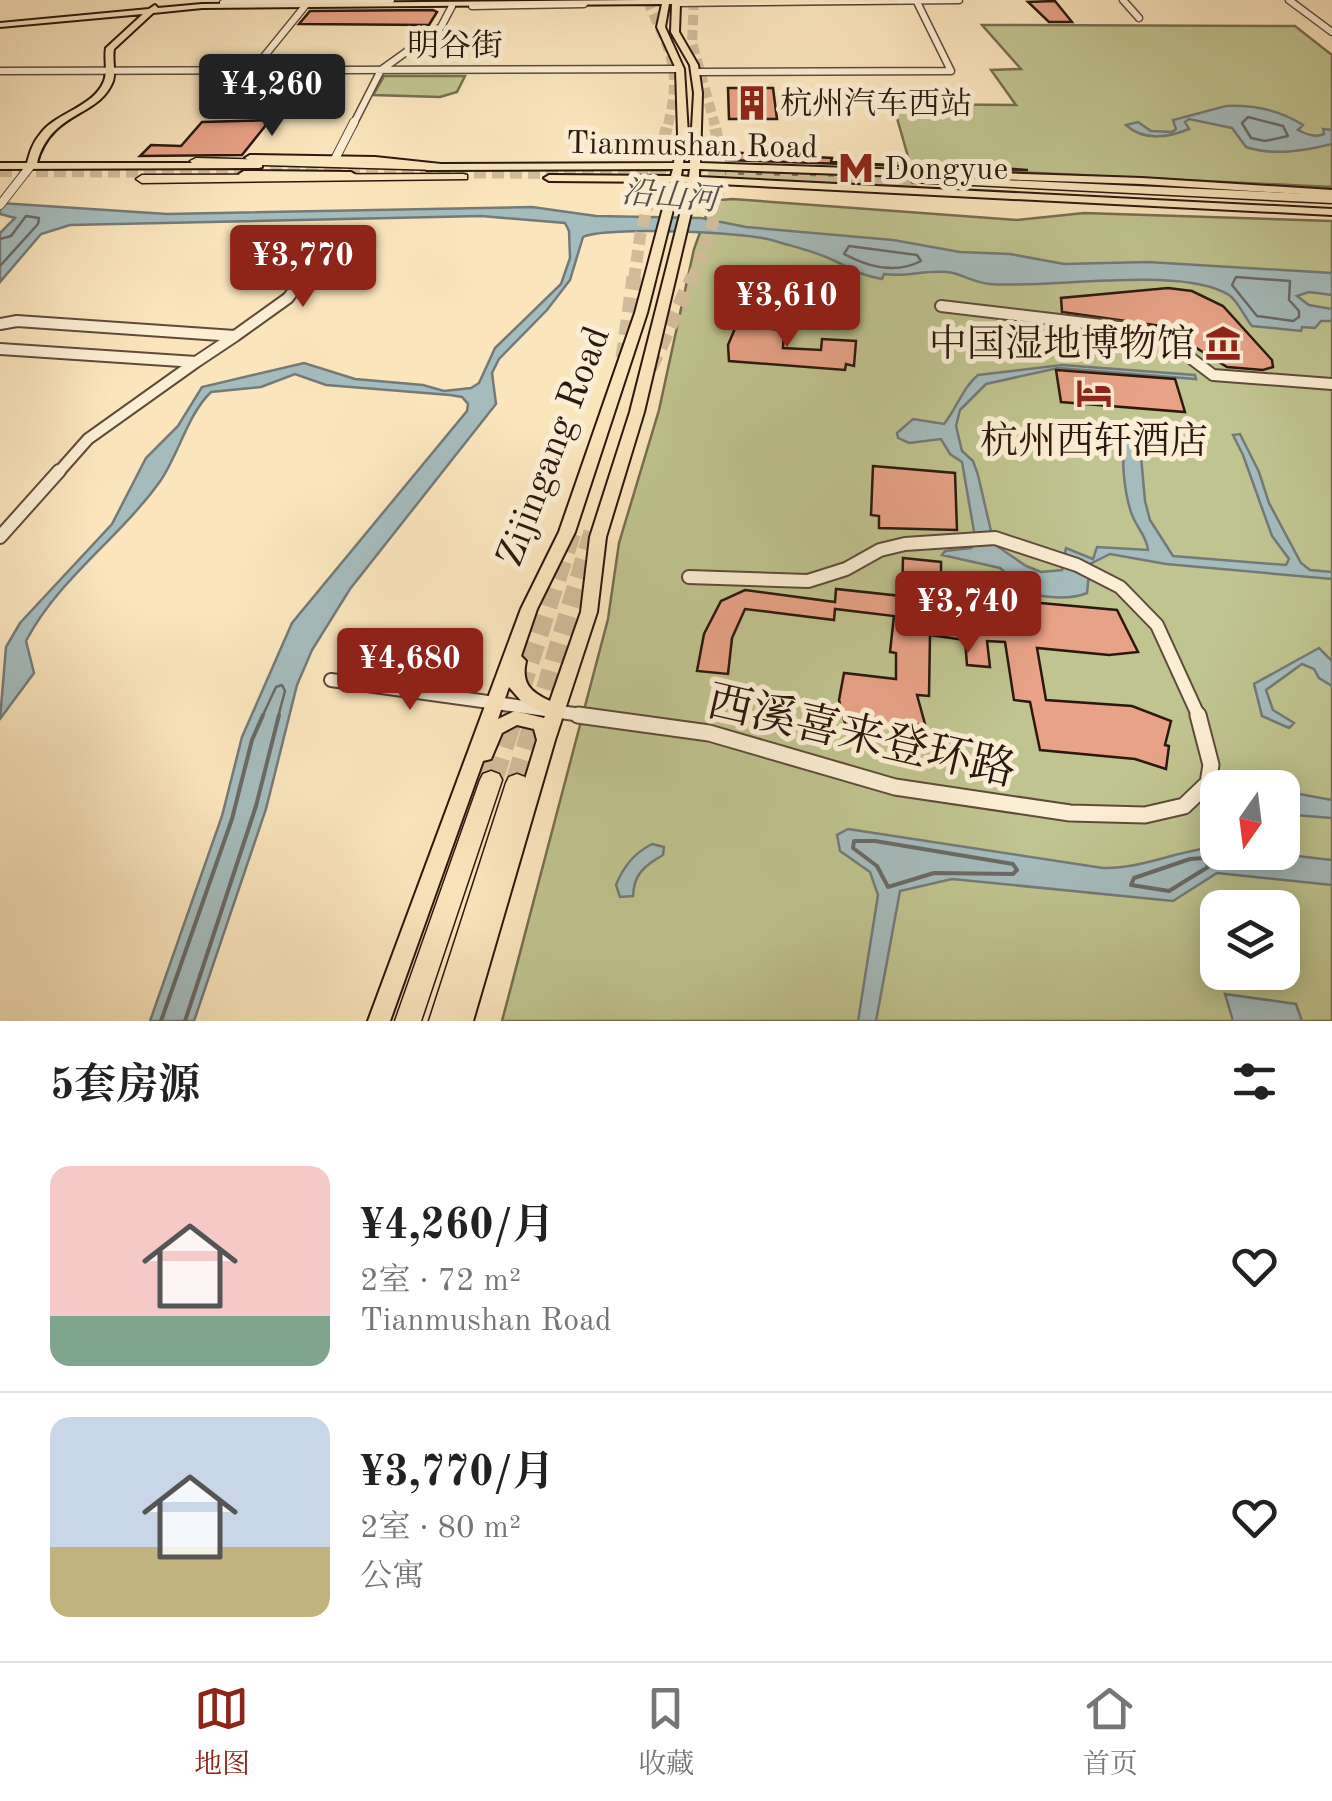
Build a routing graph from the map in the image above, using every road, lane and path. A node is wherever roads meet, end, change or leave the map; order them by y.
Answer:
1 (391, 0) edge
2 (897, 0) edge
3 (959, 0) edge
4 (1123, 0) edge
5 (1289, 0) edge
6 (668, 1) edge
7 (917, 2) edge
8 (224, 3) junction
9 (157, 4) edge
10 (586, 4) junction
11 (305, 6) junction
12 (452, 6) junction
13 (1139, 18) dead end
14 (0, 24) edge
15 (1332, 32) edge
16 (680, 69) junction
17 (110, 70) junction
18 (253, 70) junction
19 (381, 70) junction
20 (0, 71) edge
21 (695, 72) junction
22 (335, 159) junction
23 (196, 161) dead end
24 (73, 164) junction
25 (694, 166) junction
26 (0, 167) edge
27 (30, 168) junction
28 (466, 172) junction
29 (677, 174) junction
30 (1028, 177) joint
31 (142, 178) dead end
32 (694, 180) junction
33 (917, 183) tunnel mouth
34 (1036, 197) joint
35 (3, 202) edge
36 (1332, 202) edge
37 (331, 242) dead end
38 (942, 306) dead end
39 (0, 324) edge
40 (235, 336) junction
41 (0, 348) edge
42 (196, 362) junction
43 (1332, 384) edge
44 (0, 538) edge
45 (547, 572) junction
46 (689, 578) dead end
47 (331, 680) dead end
48 (494, 702) junction
49 (556, 711) junction
50 (546, 740) junction
51 (491, 780) tunnel mouth
52 (517, 782) tunnel mouth
53 (386, 999) junction
54 (379, 1021) edge
55 (408, 1021) edge
56 (442, 1021) edge
57 (462, 1021) edge

1 - 8 street
2 - 6 main road
3 - 7 street
4 - 13 street
5 - 15 street
6 - 7 street
6 - 8 main road
6 - 10 main road
6 - 16 main road, Zijingang Road
6 - 21 main road, Zijingang Road
7 - 21 street
8 - 9 main road
9 - 10 main road
9 - 11 street
9 - 14 main road
9 - 17 main road
10 - 12 street
11 - 12 street
11 - 18 street
12 - 19 street
16 - 19 street, 明谷街
16 - 29 main road, Zijingang Road
17 - 18 street, 明谷街
17 - 20 street, 明谷街
17 - 27 main road
18 - 19 street, 明谷街
19 - 22 street
21 - 25 main road, Zijingang Road
22 - 24 main road, Tianmushan Road
22 - 28 main road, Tianmushan Road
23 - 28 highway
24 - 27 main road, Tianmushan Road
24 - 28 main road, Tianmushan Road
25 - 29 main road, Tianmushan Road
25 - 30 main road, Tianmushan Road
25 - 32 main road, Zijingang Road
26 - 27 main road, Tianmushan Road
27 - 28 main road, Tianmushan Road
27 - 35 street
28 - 29 main road, Tianmushan Road
28 - 31 highway
29 - 32 main road, Tianmushan Road
29 - 45 main road, Zijingang Road
30 - 36 highway
32 - 34 main road, Tianmushan Road
32 - 49 main road, Zijingang Road
33 - 36 highway
34 - 36 highway
37 - 40 street
38 - 43 street
39 - 40 street
40 - 42 street
41 - 42 street
42 - 44 street
45 - 48 main road, Zijingang Road
45 - 49 main road
46 - 49 street, 西溪喜来登环路
47 - 48 street, 西溪喜来登环路
48 - 49 street, 西溪喜来登环路
48 - 53 main road, Zijingang Road
49 - 50 main road, Zijingang Road
50 - 53 main road
50 - 57 main road, Zijingang Road
51 - 55 highway
52 - 56 highway
53 - 54 main road, Zijingang Road

